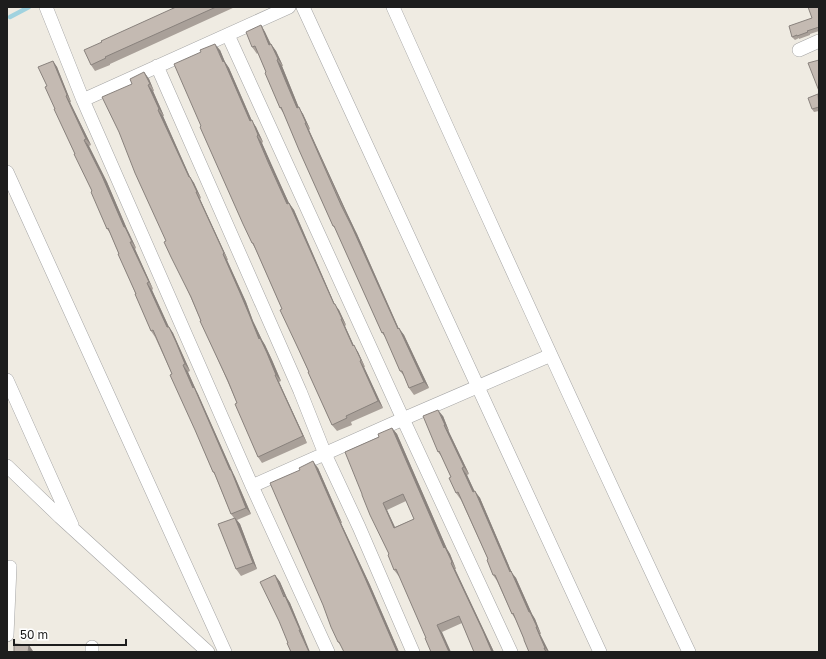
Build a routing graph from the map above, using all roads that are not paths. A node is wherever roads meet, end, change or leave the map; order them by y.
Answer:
1 (46, 7) edge
2 (289, 7) edge
3 (303, 7) edge
4 (393, 7) edge
5 (228, 35) junction
6 (819, 41) edge
7 (799, 50) dead end
8 (157, 66) junction
9 (83, 100) junction
10 (9, 180) edge
11 (551, 355) junction
12 (7, 380) edge
13 (478, 388) junction
14 (403, 419) junction
15 (325, 454) junction
16 (7, 466) edge
17 (252, 486) junction
18 (74, 530) junction
19 (10, 567) dead end
20 (7, 635) edge
21 (208, 652) edge
22 (225, 652) edge
23 (328, 652) edge
24 (413, 652) edge
25 (510, 652) edge
26 (600, 652) edge
27 (688, 652) edge

1 - 9 street
2 - 5 street
3 - 13 street
4 - 11 street
5 - 8 street
5 - 14 street
6 - 7 street
8 - 9 street
8 - 15 street
9 - 17 street
10 - 22 street
11 - 13 street
11 - 27 street
12 - 18 street
13 - 14 street
13 - 26 street
14 - 15 street
14 - 25 street
15 - 17 street
15 - 24 street
16 - 18 street
17 - 23 street
18 - 21 street
19 - 20 street

